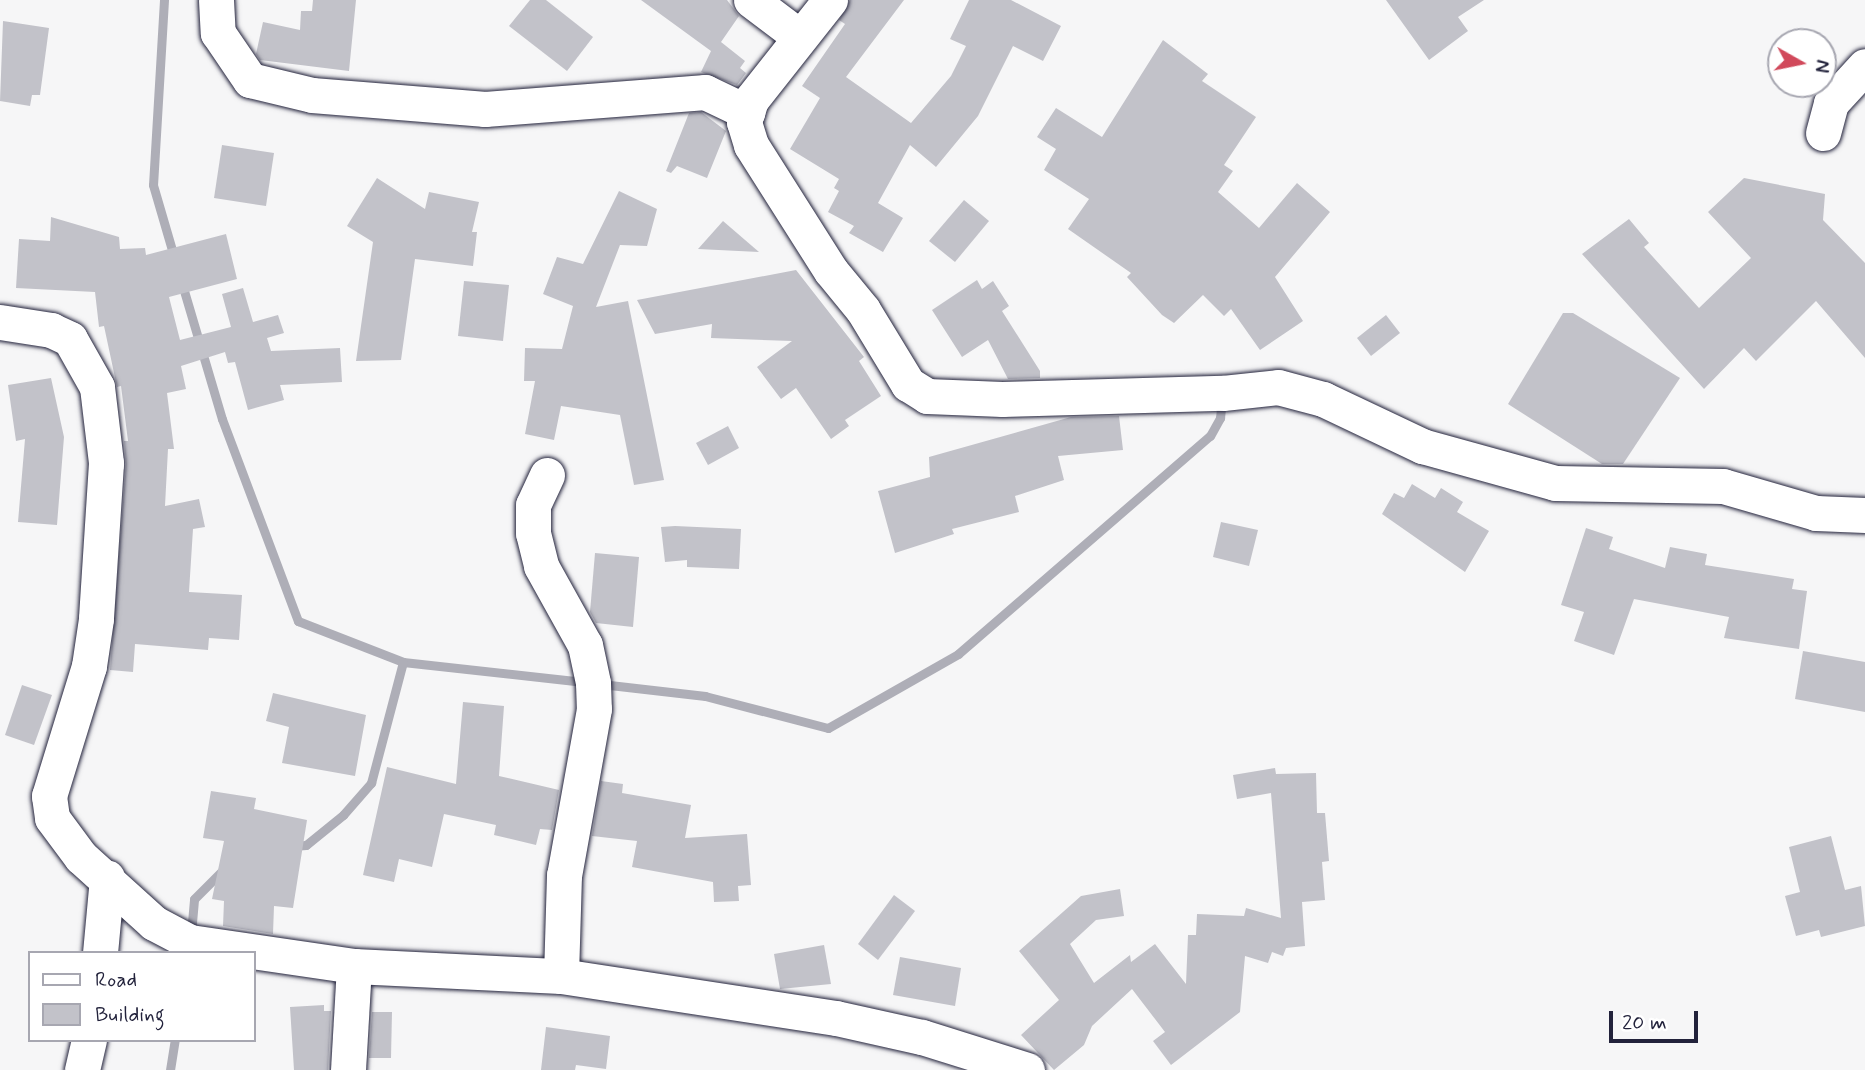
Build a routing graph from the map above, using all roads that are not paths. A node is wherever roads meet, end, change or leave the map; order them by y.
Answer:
1 (216, 0) edge
2 (751, 0) edge
3 (830, 0) edge
4 (800, 37) junction
5 (1865, 66) edge
6 (747, 112) junction
7 (1823, 133) dead end
8 (0, 322) edge
9 (548, 475) dead end
10 (1865, 515) edge
11 (107, 877) junction
12 (100, 951) edge
13 (252, 951) edge
14 (256, 952) edge
15 (354, 966) junction
16 (561, 976) junction
17 (89, 1042) edge
18 (82, 1070) edge
19 (348, 1070) edge
20 (1027, 1070) edge

1 - 6 street
2 - 4 street
3 - 4 street
4 - 6 street
5 - 7 street
6 - 10 street
8 - 11 street
9 - 16 street
11 - 12 street
11 - 13 street
14 - 15 street
15 - 16 street
15 - 19 street
16 - 20 street
17 - 18 street

